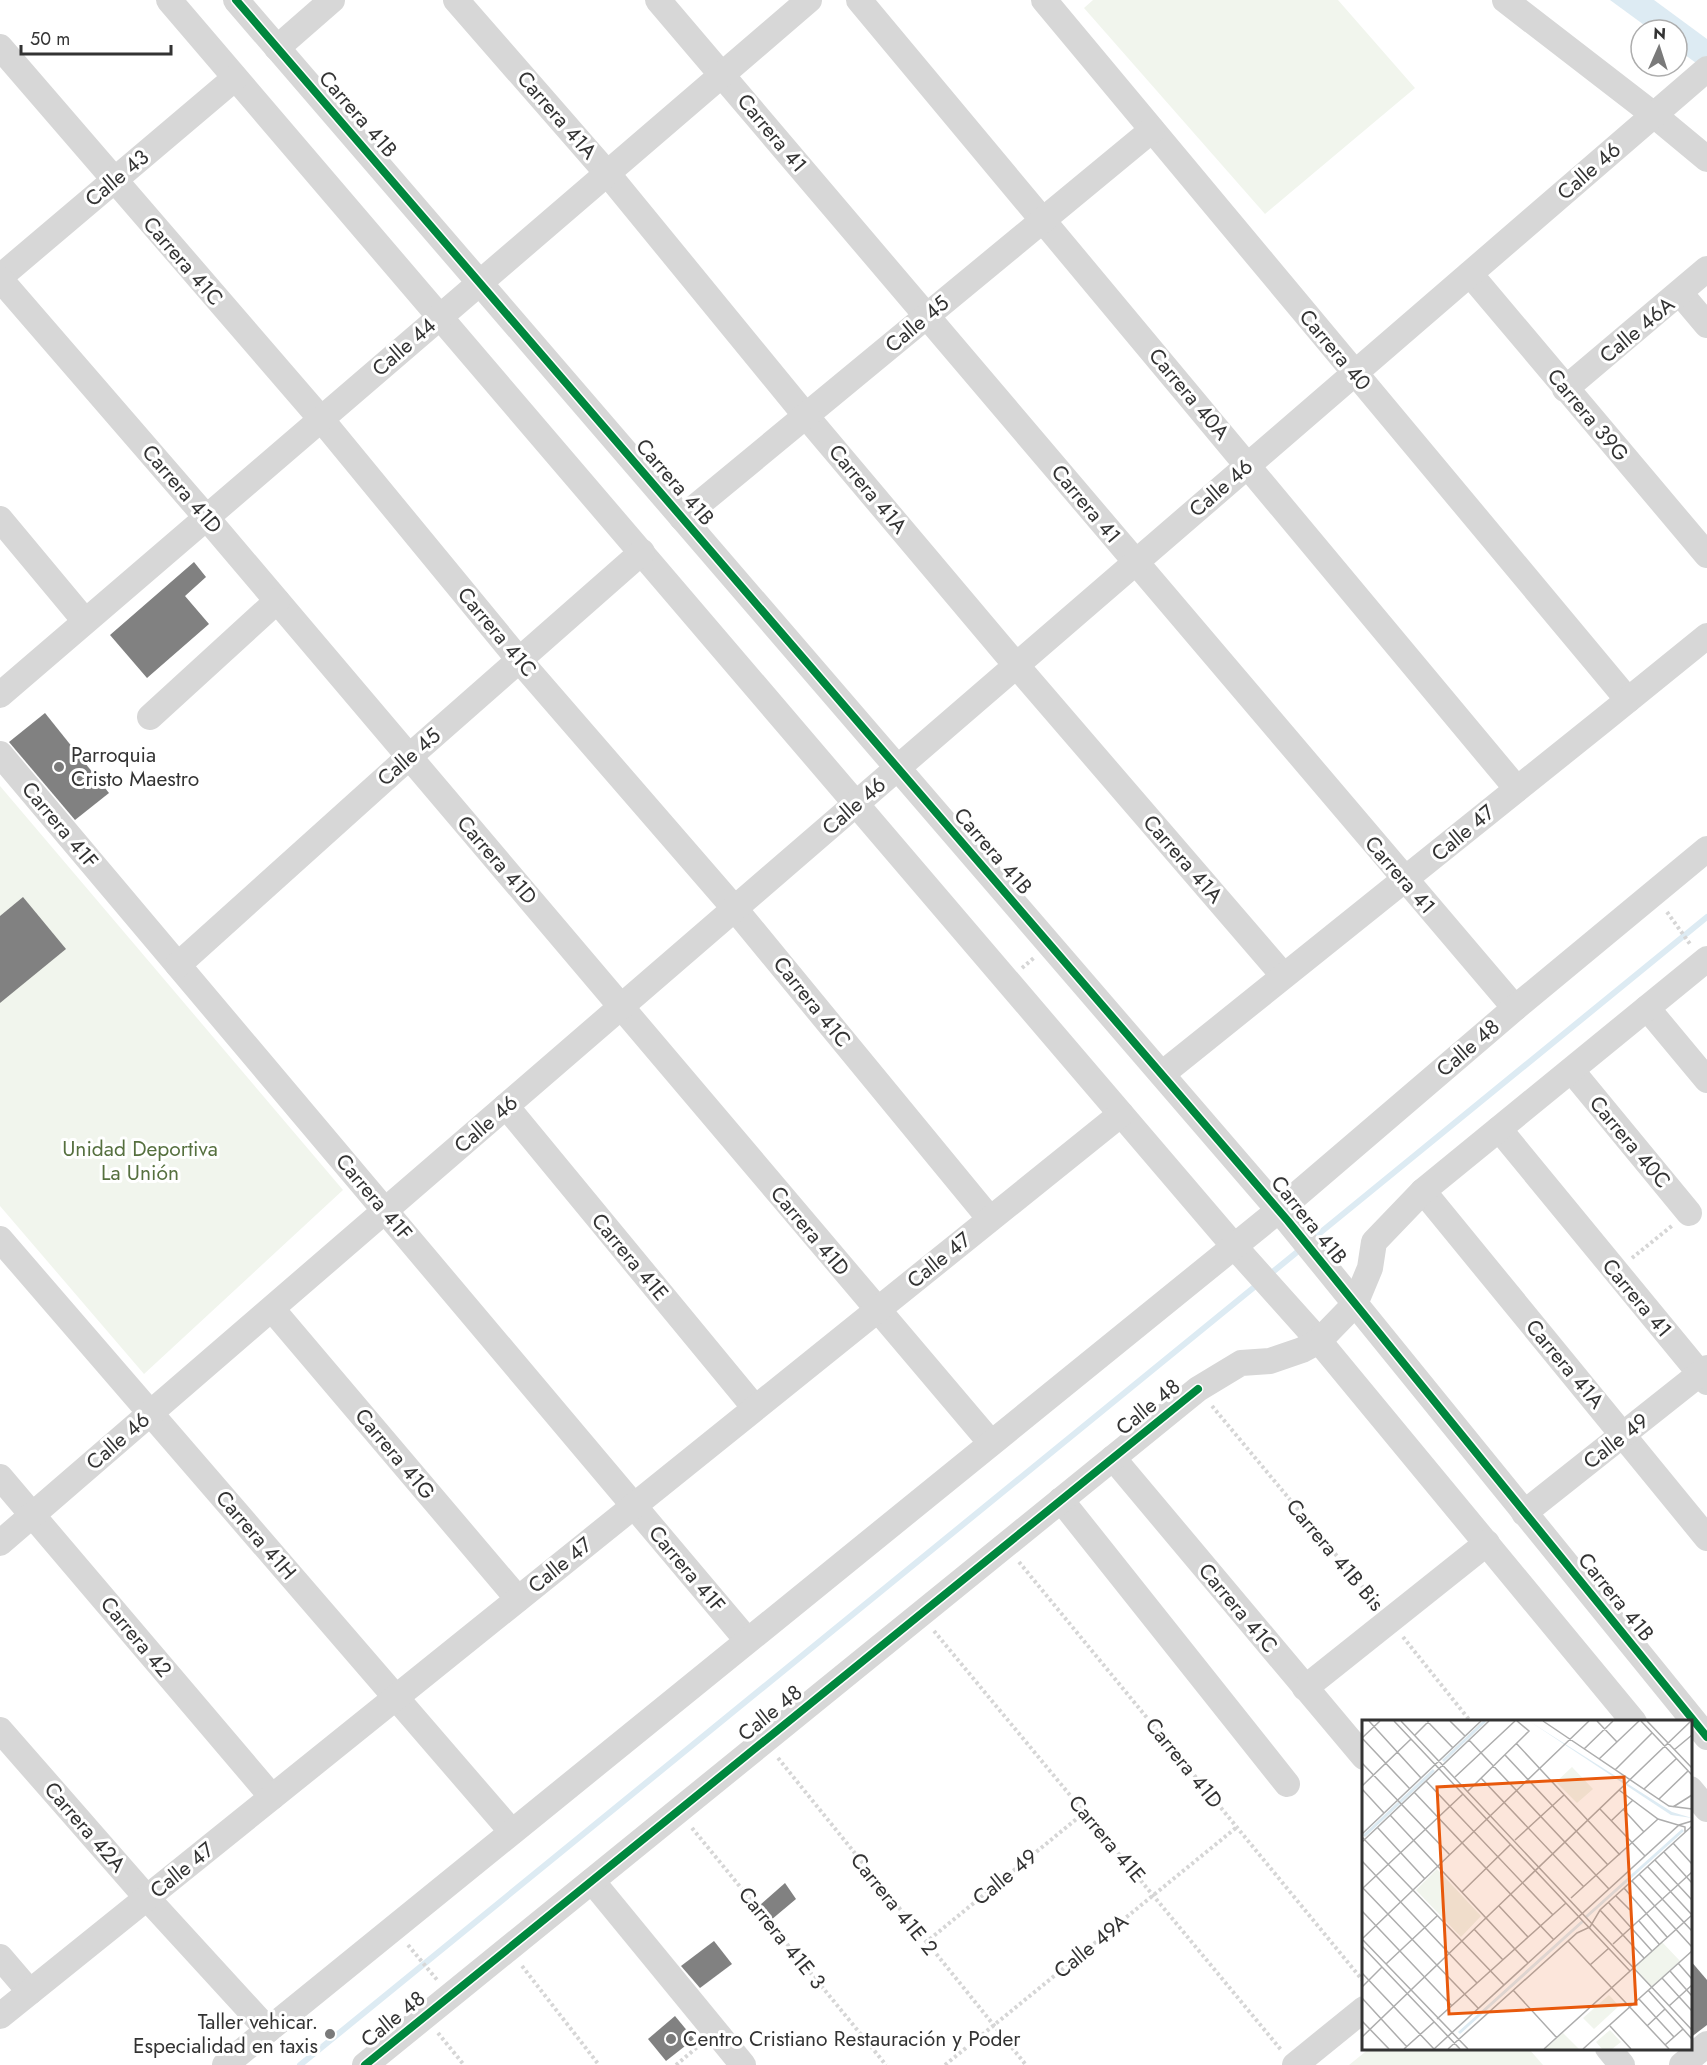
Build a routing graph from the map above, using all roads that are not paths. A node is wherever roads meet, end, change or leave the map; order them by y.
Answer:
1 (169, 0) edge
2 (236, 0) edge
3 (332, 0) edge
4 (456, 0) edge
5 (658, 0) edge
6 (809, 0) edge
7 (859, 0) edge
8 (1044, 0) edge
9 (1505, 0) edge
10 (0, 47) edge
11 (277, 48) junction
12 (1707, 69) edge
13 (722, 74) junction
14 (235, 78) junction
15 (1654, 115) junction
16 (1152, 130) junction
17 (1707, 159) edge
18 (608, 173) junction
19 (113, 181) junction
20 (1044, 219) junction
21 (1707, 269) edge
22 (1470, 274) junction
23 (0, 278) edge
24 (480, 283) junction
25 (1680, 293) junction
26 (927, 316) junction
27 (440, 317) junction
28 (1707, 325) edge
29 (1355, 374) junction
30 (1565, 389) junction
31 (806, 416) junction
32 (321, 419) junction
33 (1249, 465) junction
34 (206, 517) junction
35 (682, 518) junction
36 (0, 519) edge
37 (642, 552) junction
38 (1707, 555) edge
39 (1135, 563) junction
40 (277, 601) junction
41 (85, 621) junction
42 (1707, 636) edge
43 (520, 661) junction
44 (1016, 665) junction
45 (0, 695) edge
46 (1628, 700) junction
47 (150, 717) dead end
48 (0, 754) edge
49 (409, 757) junction
50 (898, 768) junction
51 (1517, 789) junction
52 (856, 804) junction
53 (1707, 849) edge
54 (1406, 881) junction
55 (735, 909) junction
56 (1700, 953) edge
57 (178, 965) junction
58 (1283, 975) junction
59 (622, 1006) junction
60 (1515, 1008) junction
61 (1647, 1008) junction
62 (1572, 1071) junction
63 (1162, 1074) junction
64 (1707, 1080) edge
65 (506, 1106) junction
66 (1121, 1114) junction
67 (1499, 1129) junction
68 (1423, 1191) junction
69 (385, 1211) junction
70 (1689, 1212) road end
71 (1286, 1218) junction
72 (990, 1219) junction
73 (0, 1239) edge
74 (1241, 1253) junction
75 (1355, 1304) junction
76 (272, 1309) junction
77 (876, 1310) junction
78 (1319, 1341) junction
79 (1705, 1375) edge
80 (755, 1408) junction
81 (151, 1413) junction
82 (1624, 1436) junction
83 (990, 1443) junction
84 (1113, 1458) junction
85 (0, 1477) edge
86 (1061, 1500) junction
87 (634, 1506) junction
88 (1524, 1513) junction
89 (32, 1515) junction
90 (1707, 1538) edge
91 (0, 1543) edge
92 (1487, 1543) junction
93 (518, 1599) junction
94 (747, 1640) junction
95 (1305, 1688) junction
96 (396, 1697) junction
97 (1632, 1720) edge
98 (1690, 1720) edge
99 (1692, 1723) edge
100 (0, 1730) edge
101 (1702, 1735) edge
102 (1362, 1755) edge
103 (1287, 1784) dead end
104 (1692, 1791) edge
105 (272, 1797) junction
106 (1707, 1809) edge
107 (512, 1832) junction
108 (592, 1881) junction
109 (147, 1898) junction
110 (0, 1957) edge
111 (30, 1992) junction
112 (1362, 2010) edge
113 (0, 2016) edge
114 (268, 2030) junction
115 (1707, 2044) edge
116 (1609, 2050) edge
117 (1291, 2061) edge
118 (225, 2065) edge
119 (365, 2065) edge
120 (743, 2065) edge
121 (1622, 2065) edge
122 (1682, 2065) edge

1 - 14 street
2 - 11 street, Carrera 41B
3 - 11 street
4 - 18 street, Carrera 41A
5 - 13 street, Carrera 41
6 - 13 street, Calle 44
7 - 20 street, Carrera 40A
8 - 16 street, Carrera 40
9 - 15 street
10 - 19 street, Carrera 41C
11 - 24 street, Carrera 41B
12 - 15 street, Calle 46
13 - 18 street, Calle 44
13 - 26 street, Carrera 41
14 - 19 street, Calle 43
14 - 27 street
15 - 17 street
15 - 22 street, Calle 46
16 - 20 street, Calle 45
16 - 29 street, Carrera 40
18 - 24 street, Calle 44
18 - 31 street, Carrera 41A
19 - 23 street, Calle 43
19 - 32 street, Carrera 41C
20 - 26 street, Calle 45
20 - 33 street, Carrera 40A
21 - 25 street, Calle 46A
22 - 29 street, Calle 46
22 - 30 street, Carrera 39G
23 - 34 street, Carrera 41D
24 - 27 street, Calle 44
24 - 35 street, Carrera 41B
25 - 28 street
25 - 30 street, Calle 46A
26 - 31 street, Calle 45
26 - 39 street, Carrera 41
27 - 32 street, Calle 44
27 - 37 street
29 - 33 street, Calle 46
29 - 46 street, Carrera 40
30 - 38 street, Carrera 39G
31 - 35 street, Calle 45
31 - 44 street, Carrera 41A
32 - 34 street, Calle 44
32 - 43 street, Carrera 41C
33 - 39 street, Calle 46
33 - 51 street, Carrera 40A
34 - 40 street, Carrera 41D
34 - 41 street, Calle 44
35 - 50 street, Carrera 41B
36 - 41 street
37 - 43 street, Calle 45
37 - 52 street
39 - 44 street, Calle 46
39 - 54 street, Carrera 41
40 - 47 street
40 - 49 street, Carrera 41D
41 - 45 street, Calle 44
42 - 46 street, Calle 47
43 - 49 street, Calle 45
43 - 55 street, Carrera 41C
44 - 50 street, Calle 46
44 - 58 street, Carrera 41A
46 - 51 street, Calle 47
48 - 57 street, Carrera 41F
49 - 57 street, Calle 45
49 - 59 street, Carrera 41D
50 - 52 street, Calle 46
50 - 63 street, Carrera 41B
51 - 54 street, Calle 47
52 - 55 street, Calle 46
52 - 66 street
53 - 60 street, Calle 48
54 - 58 street, Calle 47
54 - 60 street, Carrera 41
55 - 59 street, Calle 46
55 - 72 street, Carrera 41C
56 - 61 street, Calle 48
57 - 69 street, Carrera 41F
58 - 63 street, Calle 47
59 - 65 street, Calle 46
59 - 77 street, Carrera 41D
60 - 71 street, Calle 48
61 - 62 street, Calle 48
61 - 64 street
62 - 67 street, Calle 48
62 - 70 street, Carrera 40C
63 - 71 street, Carrera 41B
65 - 69 street, Calle 46
65 - 80 street, Carrera 41E
66 - 72 street, Calle 47
66 - 74 street
67 - 68 street, Calle 48
67 - 79 street, Carrera 41
68 - 75 street, Calle 48
68 - 82 street, Carrera 41A
69 - 76 street, Calle 46
69 - 87 street, Carrera 41F
71 - 74 street, Calle 48
71 - 75 street, Carrera 41B
72 - 77 street, Calle 47
73 - 81 street, Carrera 41H
74 - 78 street
74 - 83 street, Calle 48
75 - 78 street, Calle 48
75 - 88 street, Carrera 41B
76 - 81 street, Calle 46
76 - 93 street, Carrera 41G
77 - 80 street, Calle 47
77 - 83 street, Carrera 41D
78 - 84 street, Calle 48
78 - 92 street
79 - 82 street, Calle 49
80 - 87 street, Calle 47
81 - 89 street, Calle 46
81 - 96 street, Carrera 41H
82 - 88 street, Calle 49
82 - 90 street, Carrera 41A
83 - 94 street, Calle 48
84 - 86 street, Calle 48
84 - 95 street, Carrera 41C
85 - 89 street, Carrera 42
86 - 103 street
86 - 108 street, Calle 48
87 - 93 street, Calle 47
87 - 94 street, Carrera 41F
88 - 98 street, Carrera 41B
89 - 91 street, Calle 46
89 - 105 street, Carrera 42
92 - 95 street
92 - 97 street
93 - 96 street, Calle 47
94 - 107 street, Calle 48
95 - 102 street, Carrera 41C
96 - 105 street, Calle 47
96 - 107 street, Carrera 41H
99 - 101 street, Carrera 41B
100 - 109 street, Carrera 42A
104 - 106 street
105 - 109 street, Calle 47
107 - 114 street, Calle 48
108 - 119 street, Calle 48
108 - 120 street
109 - 111 street, Calle 47
109 - 114 street, Carrera 42A
110 - 111 street
111 - 113 street, Calle 47
112 - 117 street
114 - 118 street, Calle 48
115 - 122 street
116 - 121 street

